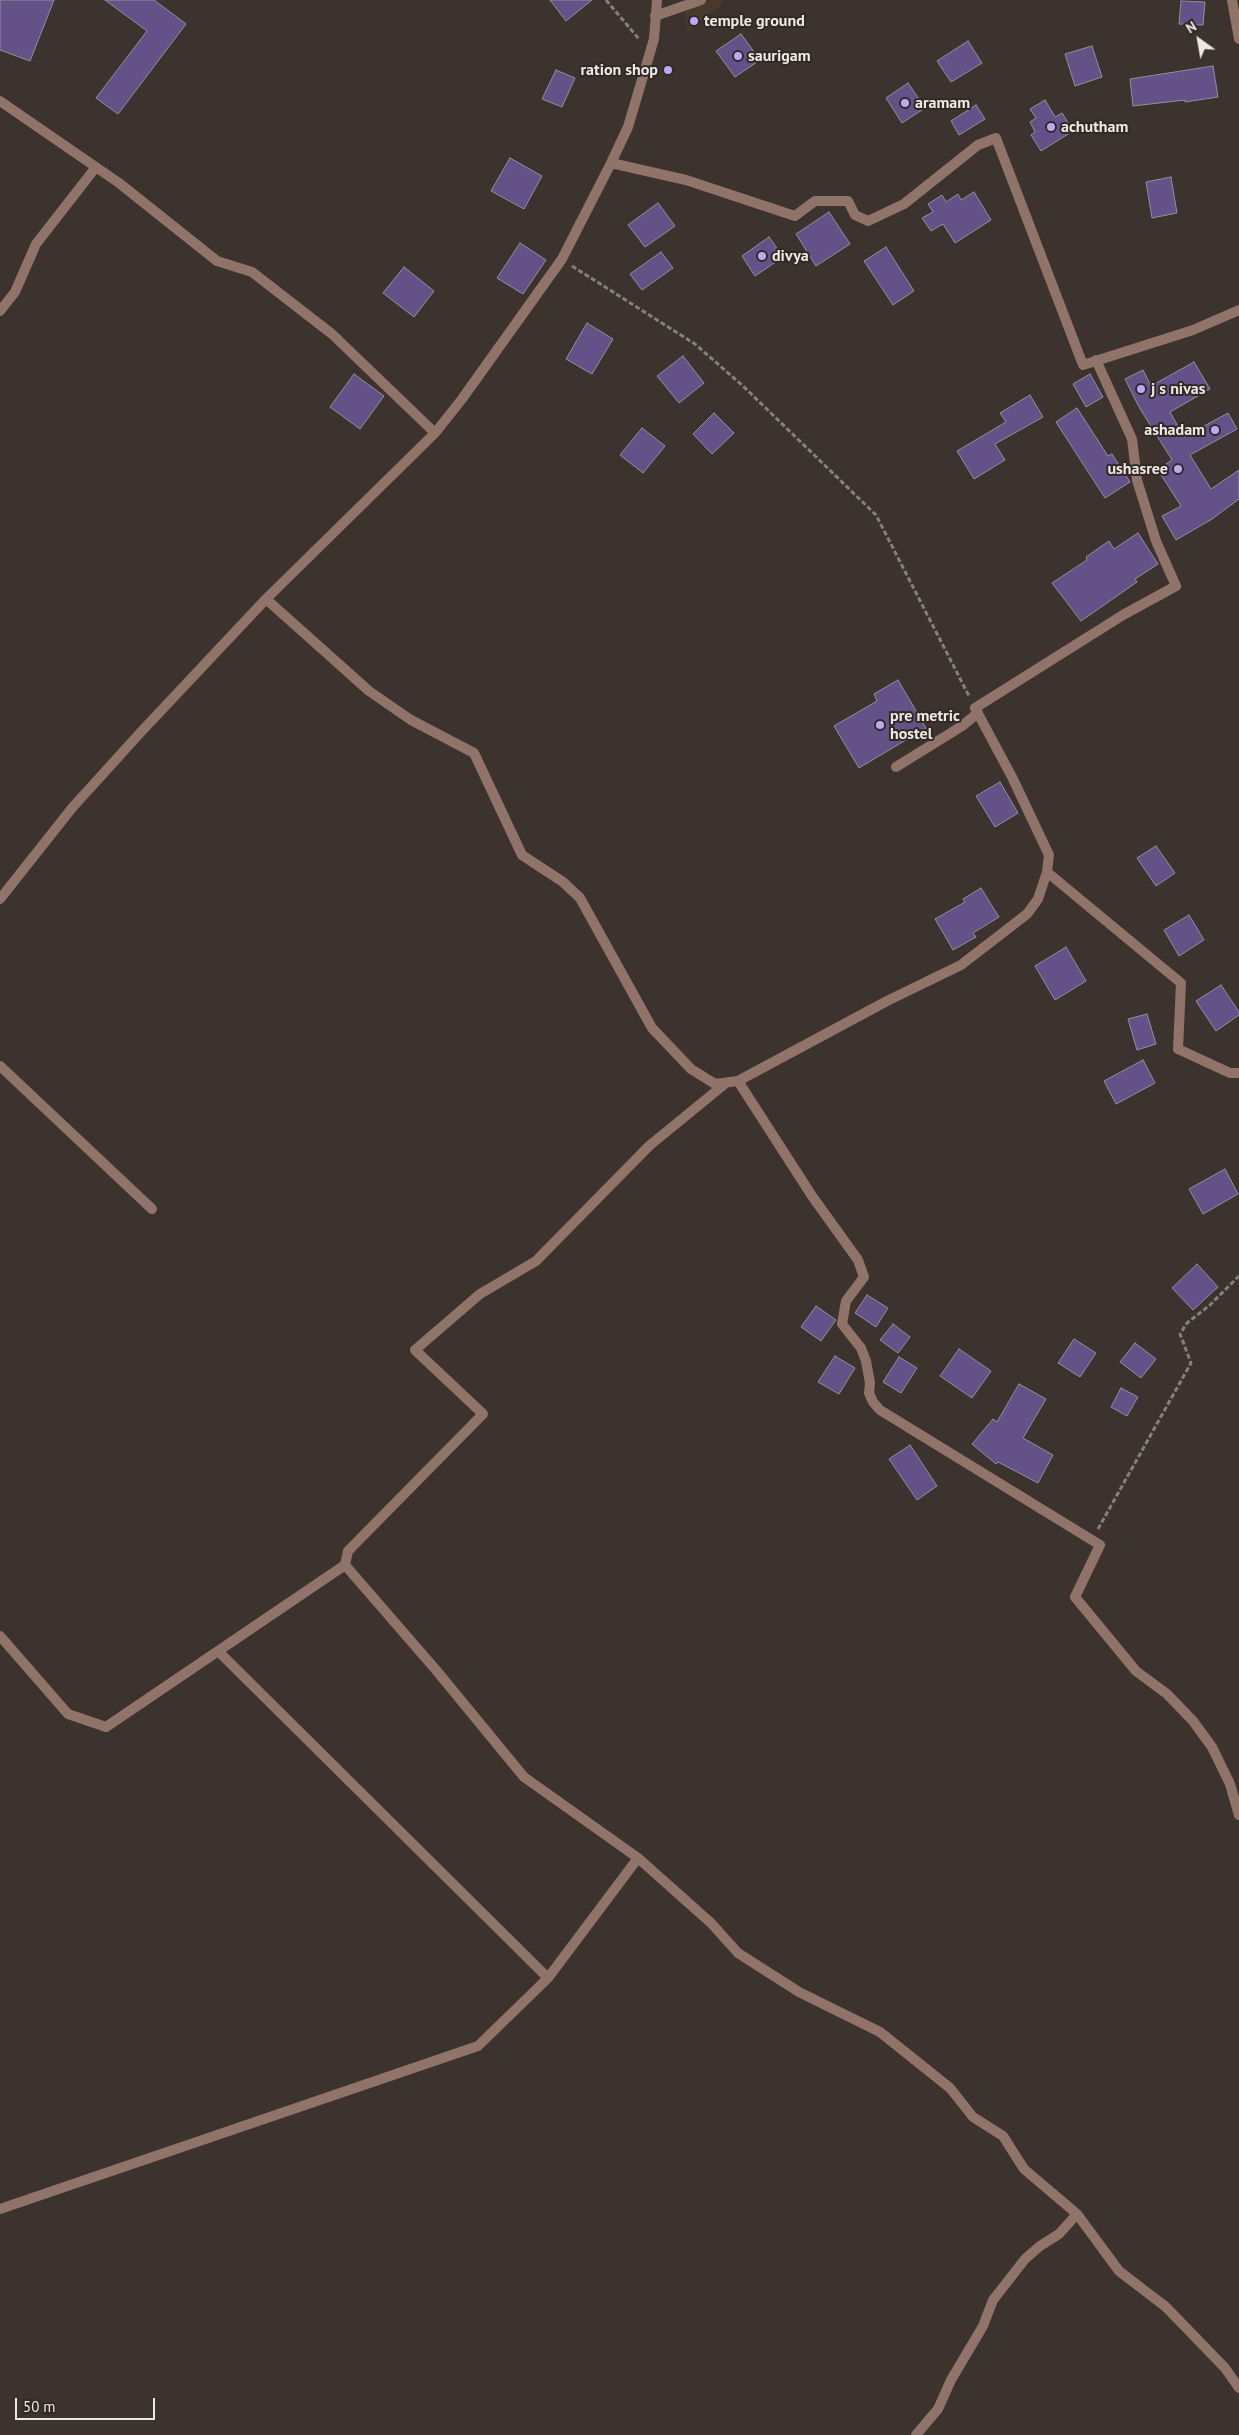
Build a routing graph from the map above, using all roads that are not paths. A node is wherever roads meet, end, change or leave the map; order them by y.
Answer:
1 (657, 0) edge
2 (701, 0) edge
3 (1232, 0) edge
4 (655, 16) junction
5 (1239, 39) edge
6 (0, 100) edge
7 (611, 163) junction
8 (96, 166) junction
9 (1239, 310) edge
10 (0, 311) edge
11 (1096, 360) junction
12 (435, 432) junction
13 (266, 599) junction
14 (977, 710) junction
15 (896, 767) dead end
16 (1047, 872) junction
17 (0, 899) edge
18 (0, 1066) edge
19 (1239, 1073) edge
20 (732, 1082) junction
21 (152, 1209) dead end
22 (345, 1565) junction
23 (0, 1636) edge
24 (218, 1651) junction
25 (1239, 1815) edge
26 (638, 1858) junction
27 (548, 1978) junction
28 (0, 2209) edge
29 (1077, 2214) junction
30 (1239, 2388) edge
31 (916, 2435) edge

1 - 4 street
2 - 4 street
3 - 5 street
4 - 7 street
6 - 8 street
7 - 11 street
7 - 12 street
8 - 10 street
8 - 12 street
9 - 11 street
11 - 14 street
12 - 13 street
13 - 17 street
13 - 20 street
14 - 15 street
14 - 16 street
16 - 19 street
16 - 20 street
18 - 21 street
20 - 22 street
20 - 25 street
22 - 24 street
22 - 26 street
23 - 24 street
24 - 27 street
26 - 27 street
26 - 29 street
27 - 28 street
29 - 30 street
29 - 31 street

